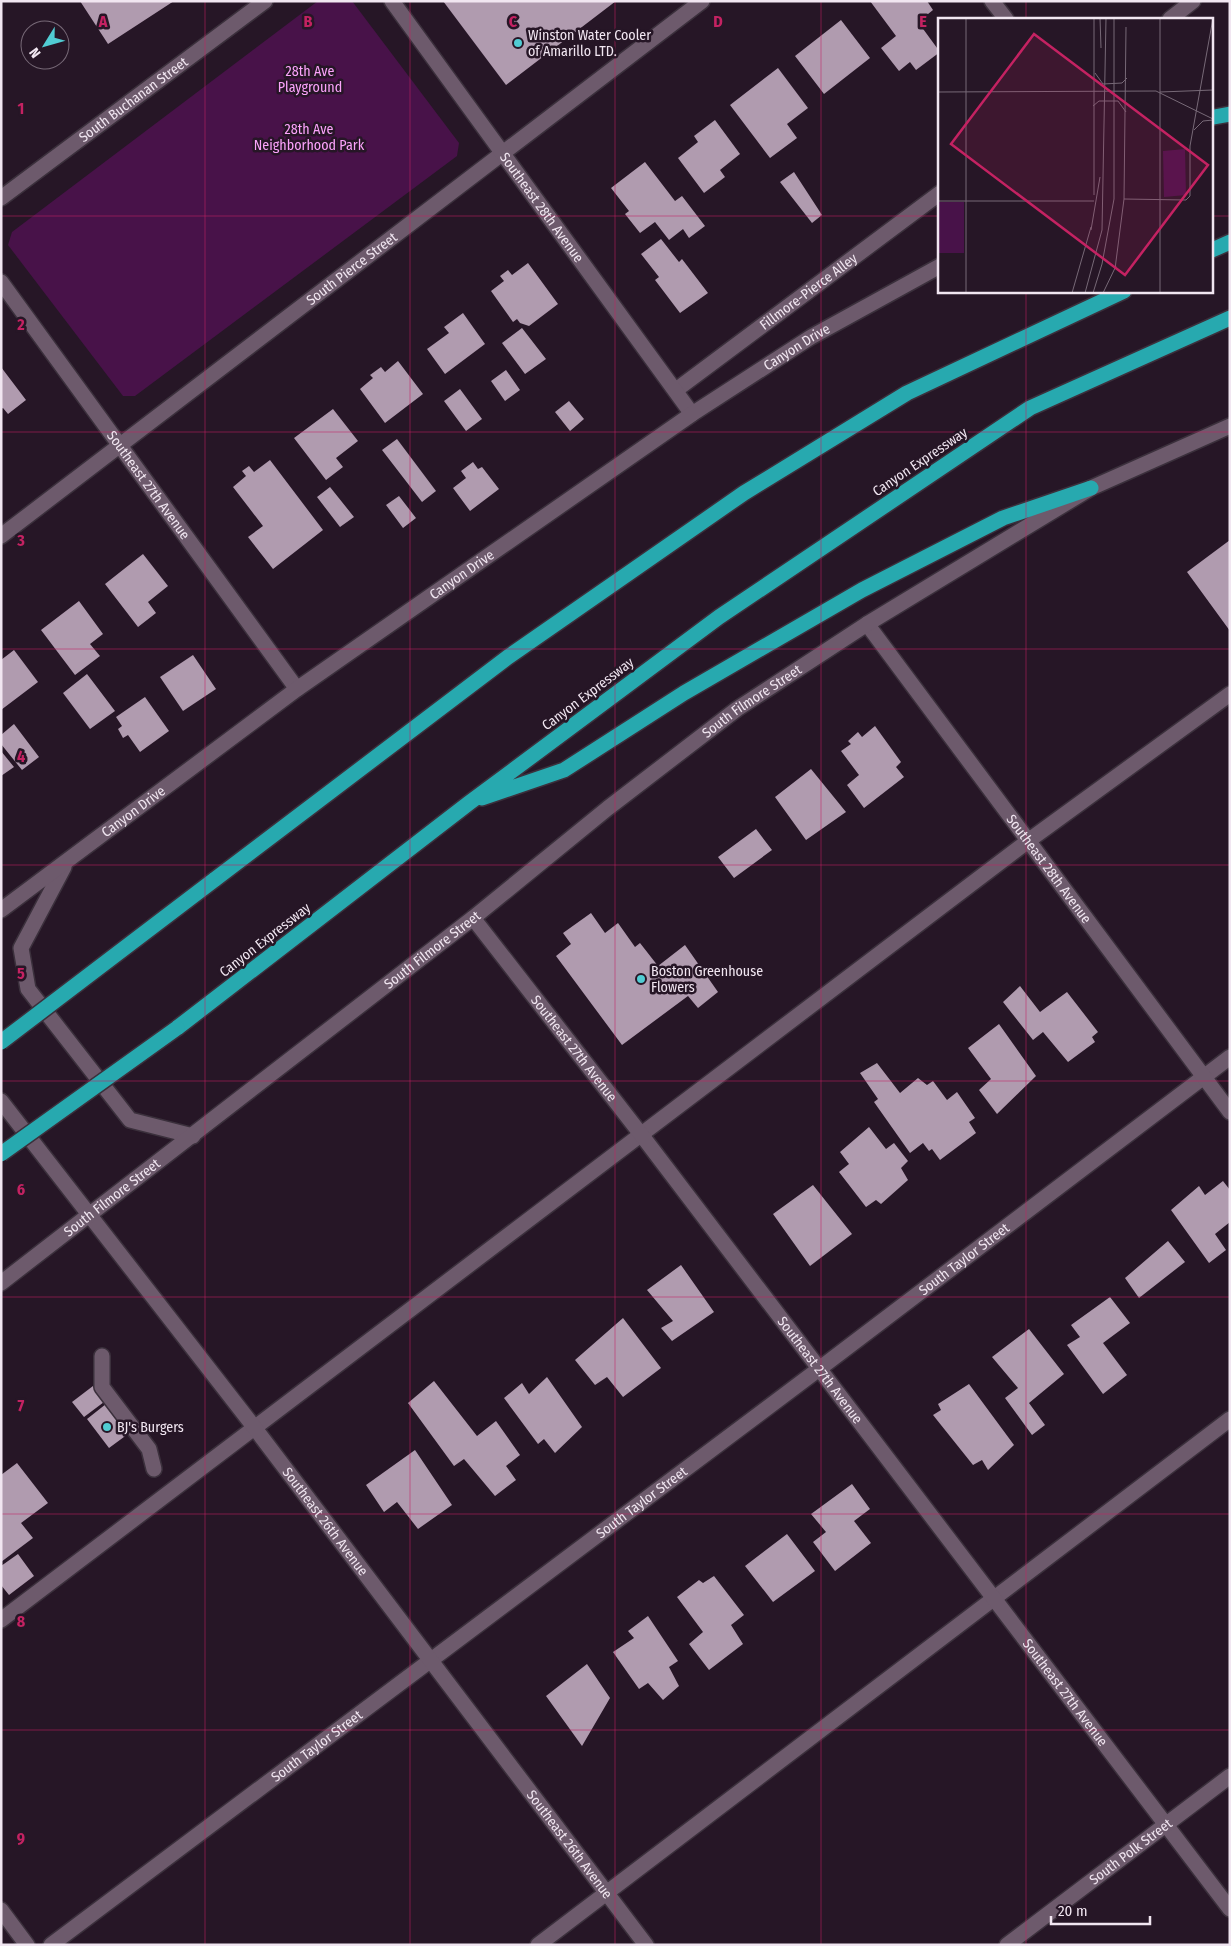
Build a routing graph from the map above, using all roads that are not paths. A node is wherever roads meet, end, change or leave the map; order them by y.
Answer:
1 (265, 1) edge
2 (392, 1) edge
3 (702, 1) edge
4 (992, 1) edge
5 (1193, 1) edge
6 (1005, 18) edge
7 (1171, 18) edge
8 (1230, 112) edge
9 (1214, 117) edge
10 (502, 152) junction
11 (938, 194) edge
12 (1, 198) edge
13 (1230, 242) edge
14 (1214, 249) edge
15 (938, 267) edge
16 (1, 282) edge
17 (1122, 292) edge
18 (1230, 318) edge
19 (676, 390) junction
20 (692, 414) junction
21 (1230, 426) edge
22 (120, 446) junction
23 (1091, 488) junction
24 (1, 536) edge
25 (868, 624) junction
26 (297, 689) junction
27 (1230, 694) edge
28 (469, 803) junction
29 (1028, 841) junction
30 (65, 864) junction
31 (1, 910) edge
32 (473, 918) junction
33 (1, 1042) edge
34 (1230, 1057) edge
35 (1203, 1078) junction
36 (1, 1101) edge
37 (1230, 1112) edge
38 (640, 1133) junction
39 (193, 1136) junction
40 (1, 1154) edge
41 (90, 1216) junction
42 (1, 1283) edge
43 (102, 1356) dead end
44 (819, 1369) junction
45 (1230, 1420) edge
46 (254, 1427) junction
47 (154, 1469) dead end
48 (993, 1598) junction
49 (1, 1620) edge
50 (430, 1660) junction
51 (1230, 1776) edge
52 (1166, 1824) junction
53 (608, 1893) junction
54 (1230, 1909) edge
55 (1, 1910) edge
56 (28, 1945) edge
57 (51, 1945) edge
58 (538, 1945) edge
59 (646, 1945) edge
60 (1007, 1945) edge

1 - 12 street, South Buchanan Street
2 - 10 street, Southeast 28th Avenue
3 - 10 street, South Pierce Street
4 - 6 street
5 - 7 street
8 - 9 highway
10 - 19 street, Southeast 28th Avenue
10 - 22 street, South Pierce Street
11 - 19 street, Fillmore-Pierce Alley
13 - 14 highway
15 - 20 street, Canyon Drive
16 - 22 street, Southeast 27th Avenue
17 - 33 highway, bridge
18 - 28 highway, Canyon Expressway
19 - 20 street, Southeast 28th Avenue
20 - 26 street, Canyon Drive
21 - 23 street
22 - 24 street, South Pierce Street
22 - 26 street, Southeast 27th Avenue
23 - 25 street
23 - 28 highway
25 - 29 street, Southeast 28th Avenue
25 - 32 street, South Filmore Street
26 - 30 street, Canyon Drive
27 - 29 street
28 - 40 highway, Canyon Expressway, bridge
29 - 35 street, Southeast 28th Avenue
29 - 38 street
30 - 31 street, Canyon Drive
30 - 39 street
32 - 38 street, Southeast 27th Avenue
32 - 39 street, South Filmore Street
34 - 35 street, South Taylor Street
35 - 37 street, Southeast 28th Avenue
35 - 44 street, South Taylor Street
36 - 41 street, Southeast 26th Avenue
38 - 44 street, Southeast 27th Avenue
38 - 46 street
39 - 41 street, South Filmore Street
41 - 42 street, South Filmore Street
41 - 46 street, Southeast 26th Avenue
43 - 47 street
44 - 48 street, Southeast 27th Avenue
44 - 50 street, South Taylor Street
45 - 48 street
46 - 49 street
46 - 50 street, Southeast 26th Avenue
48 - 52 street, Southeast 27th Avenue
48 - 53 street
50 - 53 street, Southeast 26th Avenue
50 - 57 street, South Taylor Street
51 - 52 street, South Polk Street
52 - 54 street, Southeast 27th Avenue
52 - 60 street, South Polk Street
53 - 58 street
53 - 59 street, Southeast 26th Avenue
55 - 56 street

